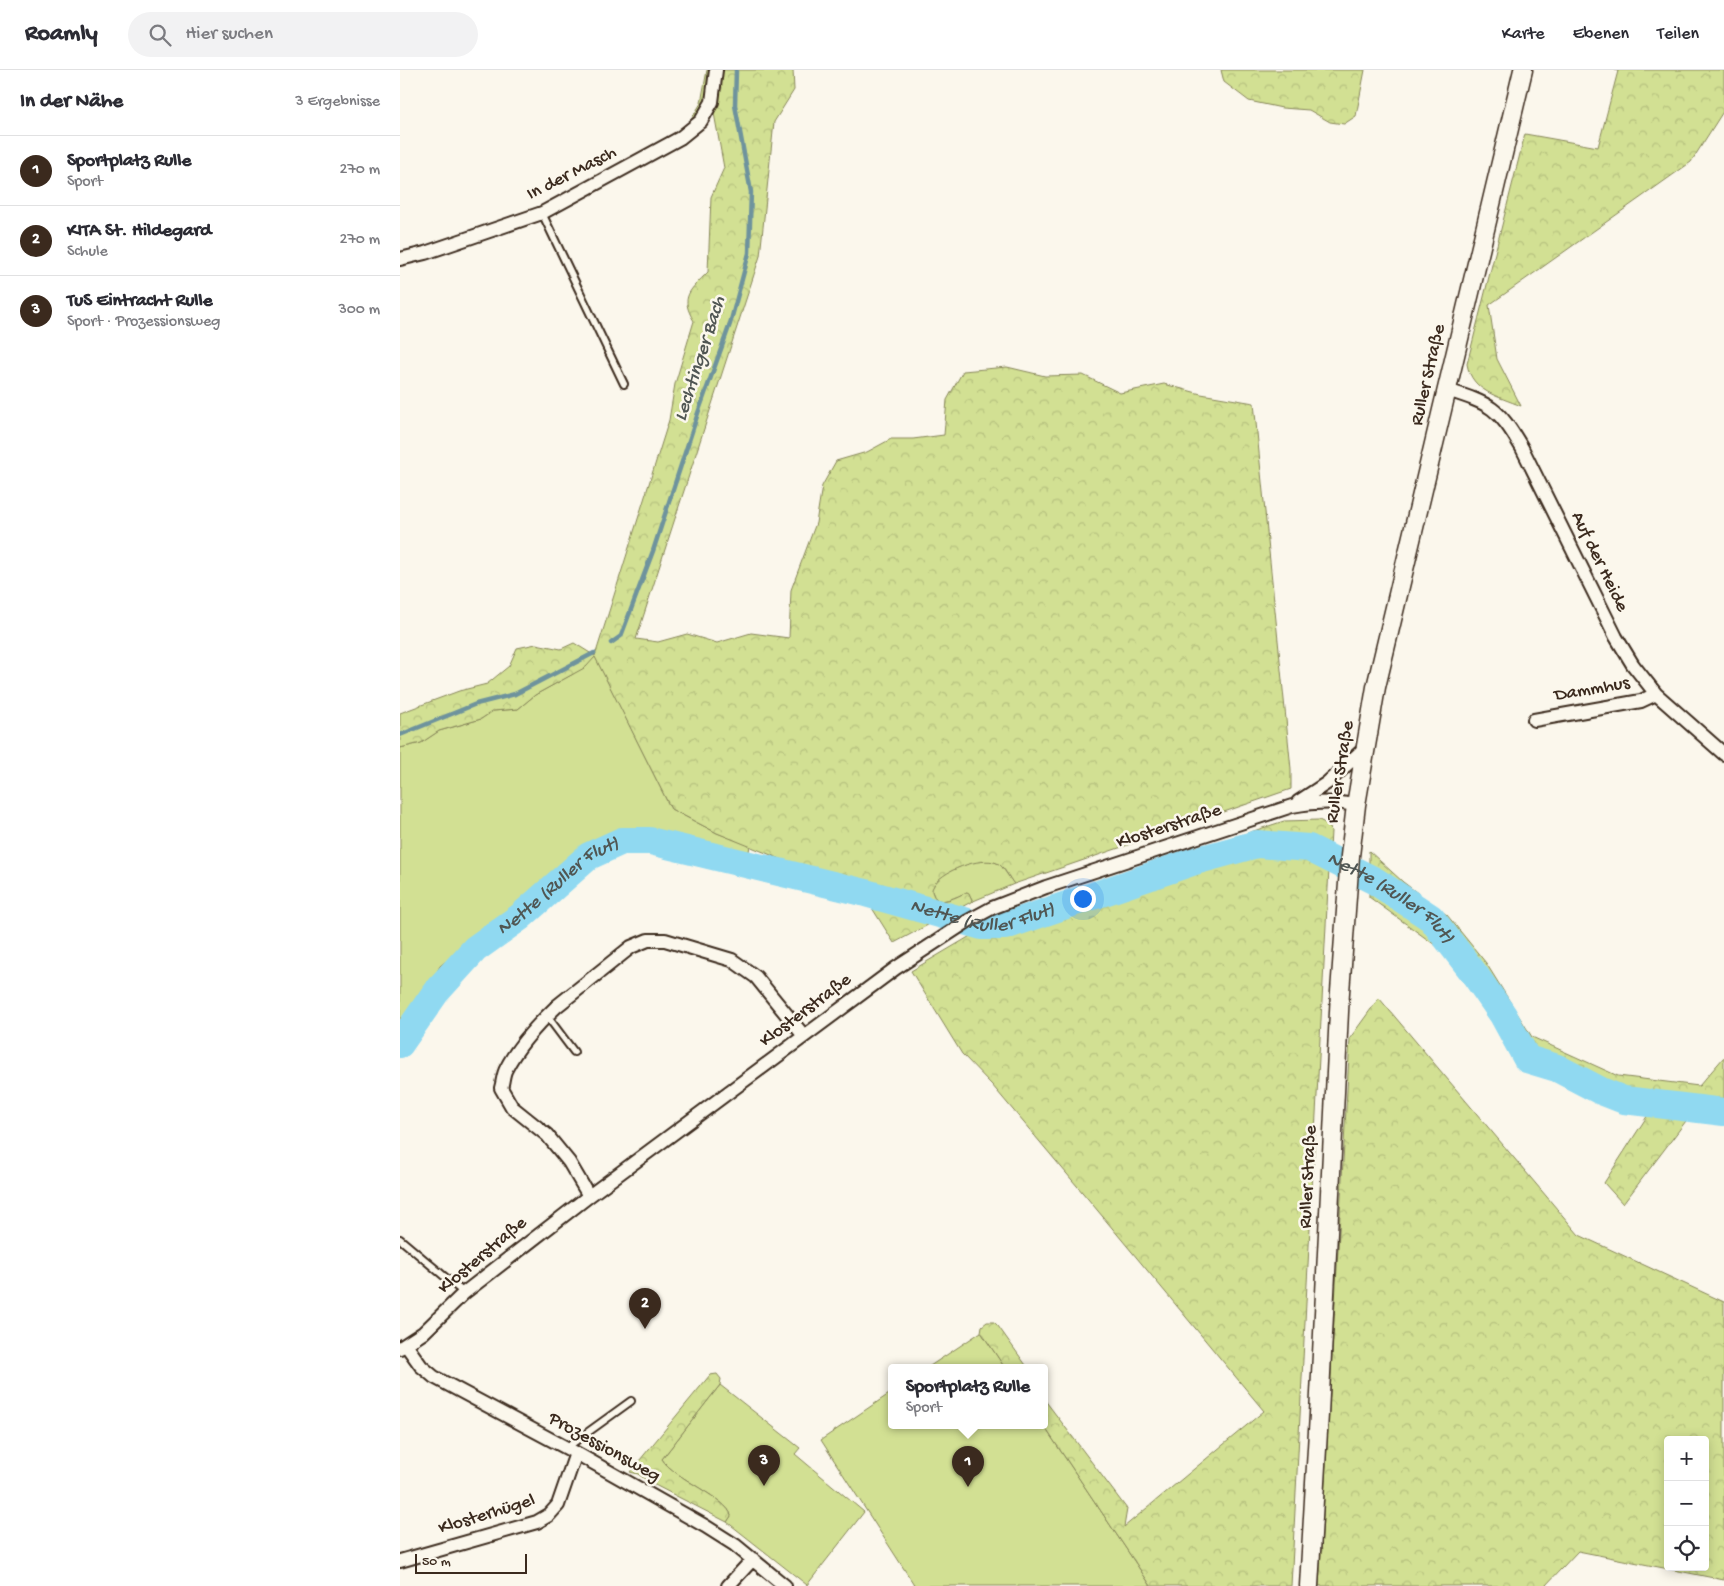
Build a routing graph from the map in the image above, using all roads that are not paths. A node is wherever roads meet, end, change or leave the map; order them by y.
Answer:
1 (716, 70) edge
2 (1524, 70) edge
3 (542, 213) junction
4 (400, 259) edge
5 (624, 384) dead end
6 (1447, 390) junction
7 (1656, 694) junction
8 (1534, 720) dead end
9 (1366, 747) junction
10 (1724, 754) edge
11 (1356, 805) junction
12 (1292, 806) junction
13 (547, 1016) junction
14 (804, 1036) junction
15 (574, 1052) dead end
16 (589, 1196) junction
17 (400, 1239) edge
18 (464, 1293) junction
19 (403, 1347) edge
20 (631, 1401) dead end
21 (571, 1451) junction
22 (753, 1559) junction
23 (400, 1561) edge
24 (728, 1586) edge
25 (786, 1586) edge
26 (1309, 1586) edge

1 - 3 street, In der Masch
2 - 6 main road, Ruller Straße
3 - 4 street, In der Masch
3 - 5 lane
6 - 7 street, Auf der Heide
6 - 9 main road, Ruller Straße
7 - 8 street, Dammhus
7 - 10 street, Auf der Heide
9 - 11 main road, Ruller Straße
9 - 12 street, Klosterstraße
11 - 12 street, Klosterstraße
11 - 26 main road, Ruller Straße
12 - 14 street, Klosterstraße
13 - 14 street
13 - 15 lane
13 - 16 street
14 - 16 street, Klosterstraße
16 - 18 street, Klosterstraße
17 - 18 lane
18 - 19 street, Klosterstraße
19 - 21 street, Prozessionsweg
20 - 21 lane
21 - 22 street, Prozessionsweg
21 - 23 street, Klosterhügel
22 - 24 street
22 - 25 street, Prozessionsweg

